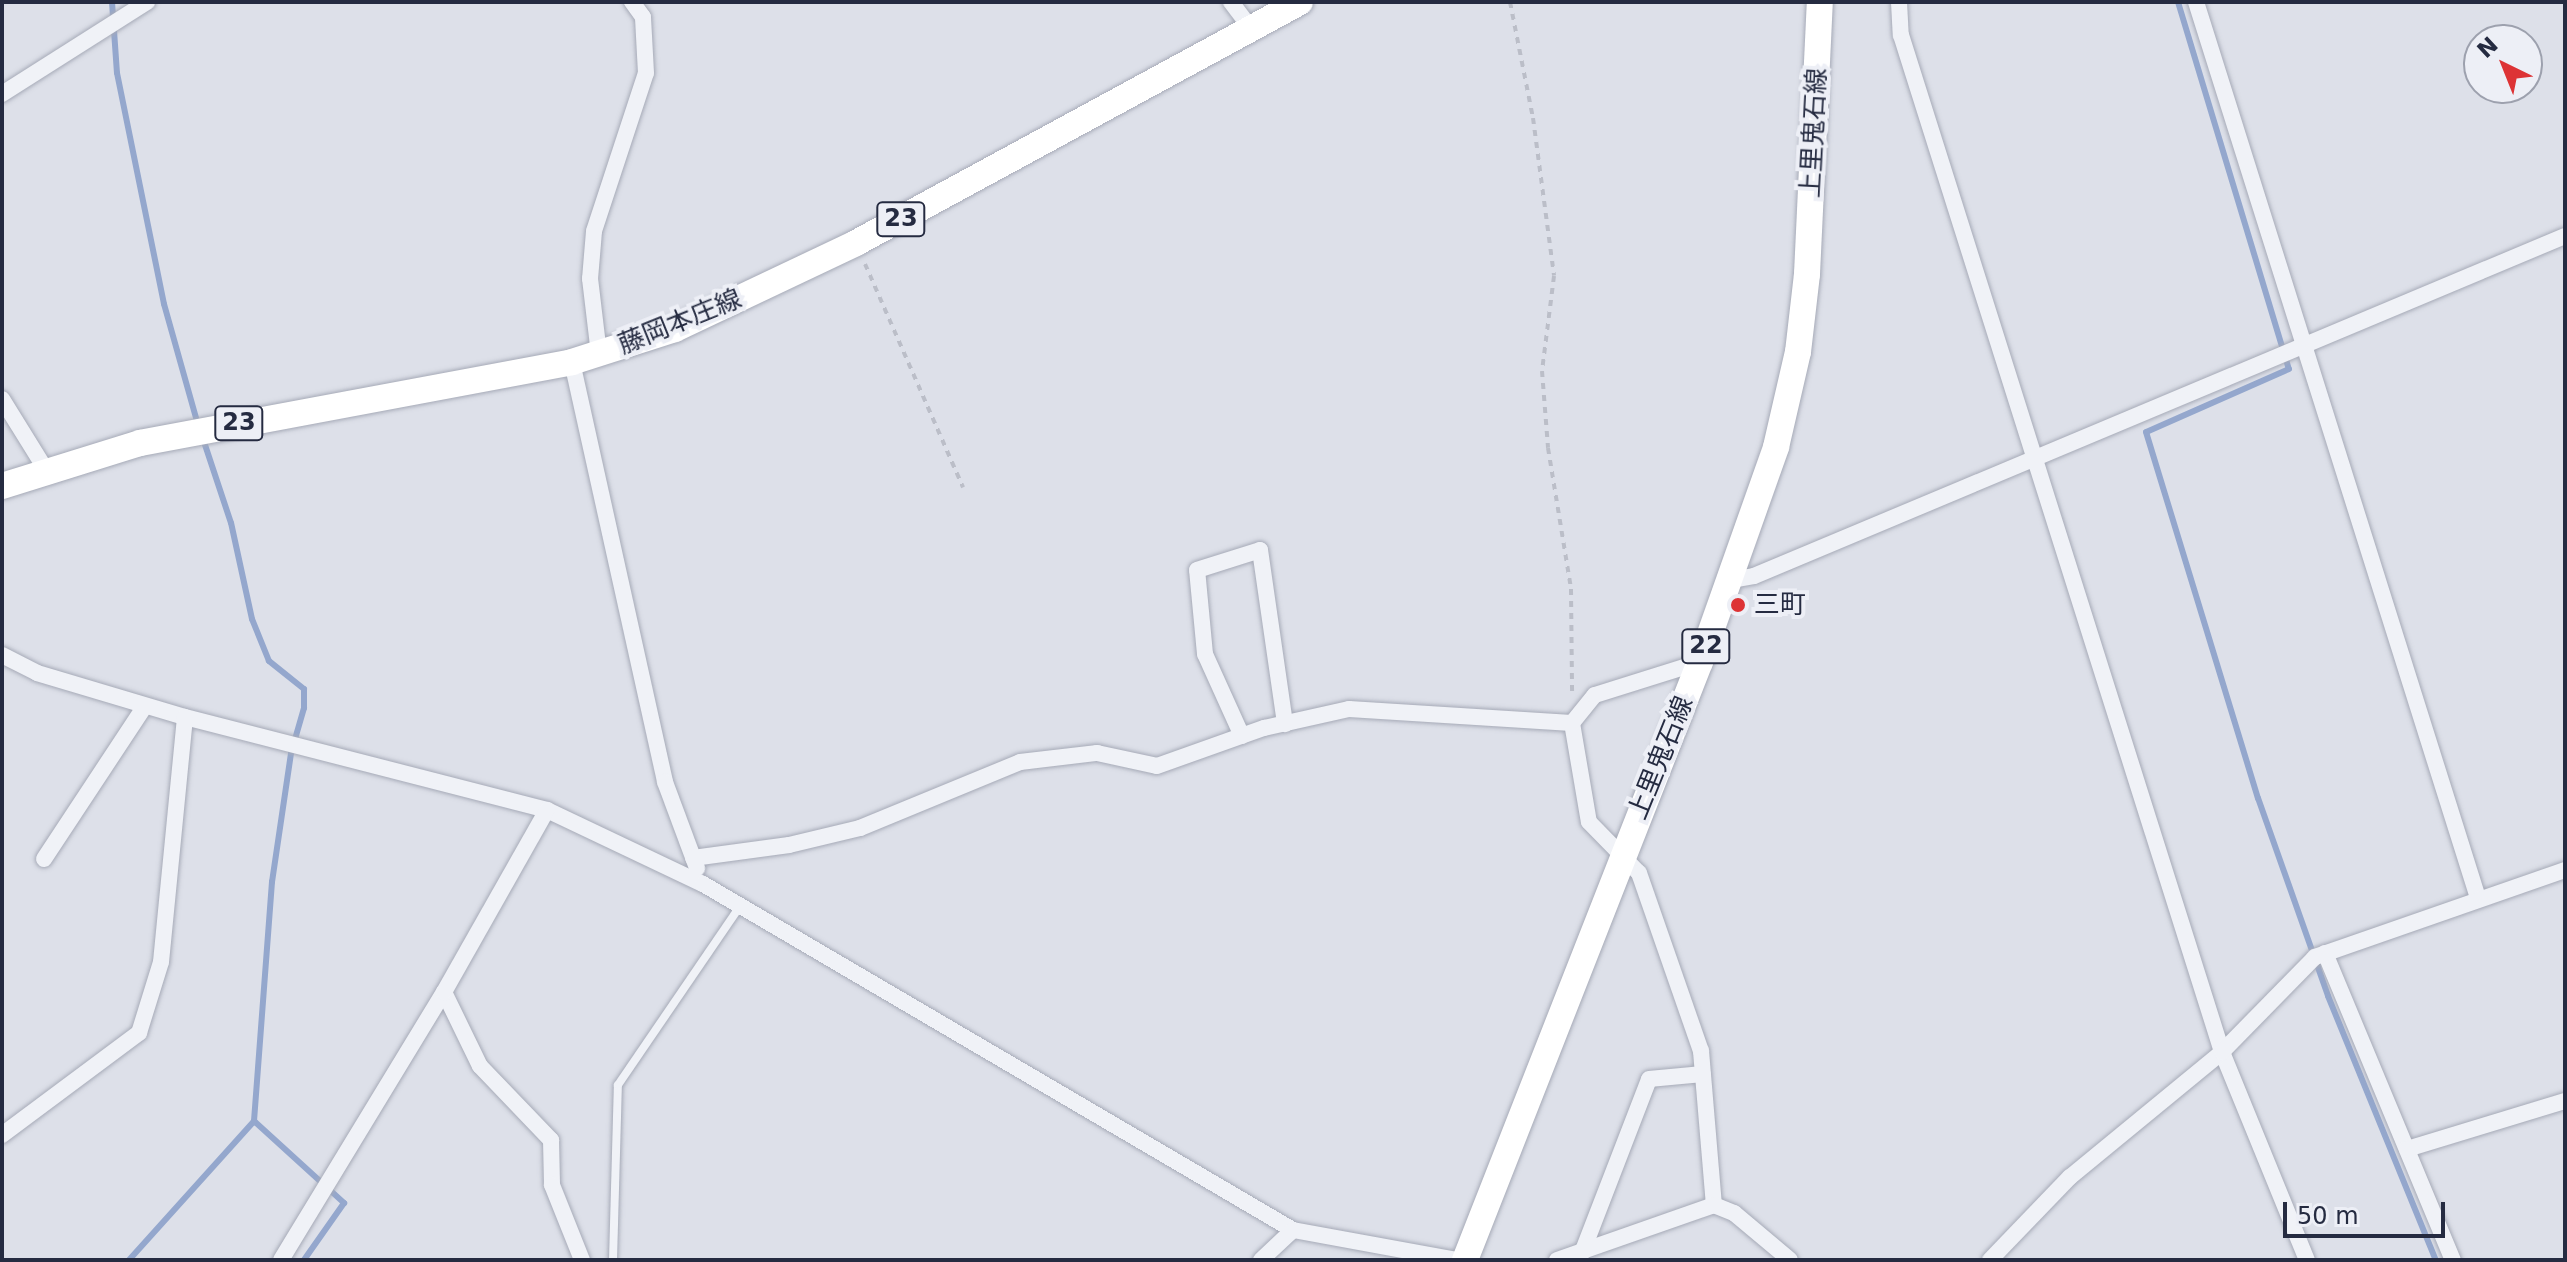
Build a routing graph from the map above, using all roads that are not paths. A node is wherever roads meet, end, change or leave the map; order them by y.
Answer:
1 (147, 2) edge
2 (632, 2) edge
3 (1231, 2) edge
4 (1300, 2) edge
5 (1820, 2) edge
6 (1899, 2) edge
7 (2196, 2) edge
8 (1251, 29) junction
9 (2, 94) edge
10 (2565, 236) edge
11 (2303, 343) junction
12 (599, 354) junction
13 (572, 362) junction
14 (2, 399) edge
15 (2035, 458) junction
16 (46, 470) junction
17 (2, 486) edge
18 (1731, 580) junction
19 (2, 655) edge
20 (1700, 662) junction
21 (145, 706) junction
22 (185, 717) junction
23 (1572, 723) junction
24 (1285, 724) junction
25 (1242, 736) junction
26 (547, 810) junction
27 (1621, 856) junction
28 (693, 858) junction
29 (44, 859) dead end
30 (2565, 870) edge
31 (703, 884) junction
32 (2478, 898) junction
33 (740, 906) junction
34 (2325, 953) junction
35 (444, 992) junction
36 (2222, 1052) junction
37 (1703, 1074) junction
38 (2565, 1101) edge
39 (2, 1135) edge
40 (2407, 1149) junction
41 (1714, 1205) junction
42 (1293, 1230) junction
43 (1582, 1253) junction
44 (281, 1260) edge
45 (582, 1260) edge
46 (613, 1260) edge
47 (1261, 1260) edge
48 (1456, 1260) edge
49 (1465, 1260) edge
50 (1557, 1260) edge
51 (1790, 1260) edge
52 (1990, 1260) edge
53 (2307, 1260) edge
54 (2453, 1260) edge

1 - 9 street
2 - 12 street
3 - 8 street
4 - 8 main road, 藤岡本庄線 / 23
5 - 18 main road, 上里鬼石線 / 22
6 - 15 street
7 - 11 street
8 - 12 main road, 藤岡本庄線 / 23
10 - 11 street
11 - 15 street
11 - 32 street
12 - 13 main road, 藤岡本庄線 / 23
13 - 16 main road, 藤岡本庄線 / 23
13 - 28 street
14 - 16 street
15 - 18 street
15 - 36 street
16 - 17 main road, 藤岡本庄線 / 23
18 - 20 main road, 上里鬼石線 / 22
19 - 21 street
20 - 23 street
20 - 27 main road, 上里鬼石線 / 22
21 - 22 street
21 - 29 street
22 - 26 street
22 - 39 street
23 - 24 street
23 - 27 street
24 - 25 street
24 - 25 street
25 - 28 street
26 - 31 street
26 - 35 street
27 - 37 street
27 - 49 main road, 上里鬼石線 / 22
28 - 31 street
30 - 32 street
31 - 33 street
32 - 34 street
33 - 42 street
33 - 46 lane
34 - 36 street
34 - 40 street
35 - 44 street
35 - 45 street
36 - 52 street
36 - 53 street
37 - 41 street
37 - 43 street
38 - 40 street
40 - 54 street
41 - 43 street
41 - 51 street
42 - 47 street
42 - 48 street
43 - 50 street

